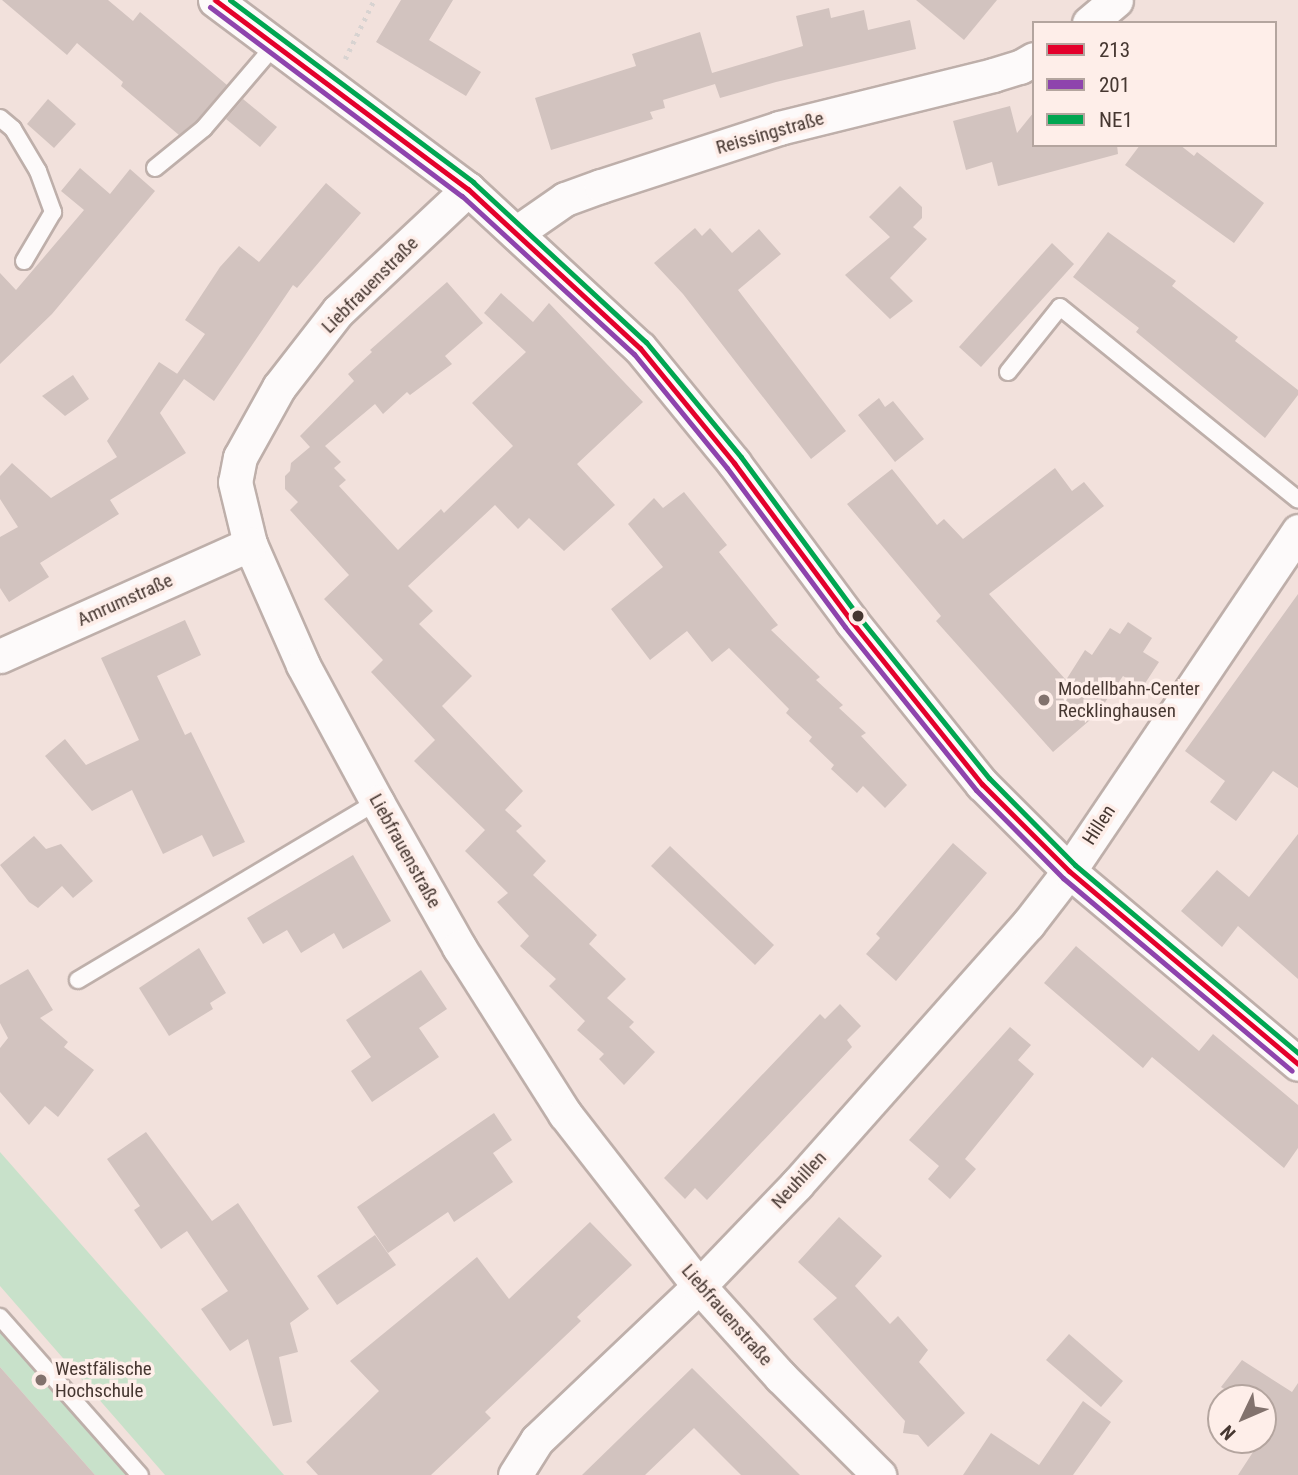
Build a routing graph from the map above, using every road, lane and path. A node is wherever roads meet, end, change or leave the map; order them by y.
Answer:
1 (215, 0) edge
2 (374, 0) edge
3 (1116, 0) edge
4 (1091, 21) edge
5 (275, 46) junction
6 (1032, 60) edge
7 (331, 88) junction
8 (0, 118) edge
9 (155, 168) dead end
10 (468, 190) junction
11 (516, 233) junction
12 (24, 261) dead end
13 (1008, 372) dead end
14 (1298, 500) edge
15 (1298, 531) edge
16 (250, 544) junction
17 (0, 656) edge
18 (377, 802) junction
19 (1069, 872) junction
20 (78, 980) dead end
21 (1298, 1064) edge
22 (699, 1286) junction
23 (0, 1317) edge
24 (140, 1475) edge
25 (515, 1475) edge
26 (879, 1475) edge

1 - 5 street
2 - 7 path
3 - 4 street
5 - 7 street
5 - 9 lane
6 - 11 street, Reissingstraße
7 - 10 street
8 - 12 lane
10 - 11 street
10 - 16 street, Liebfrauenstraße
11 - 19 street
13 - 14 lane
15 - 19 street, Hillen
16 - 17 street, Amrumstraße
16 - 18 street, Liebfrauenstraße
18 - 20 lane
18 - 22 street, Liebfrauenstraße
19 - 21 street
19 - 22 street, Neuhillen
22 - 25 street, Neuhillen
22 - 26 street, Liebfrauenstraße
23 - 24 lane

